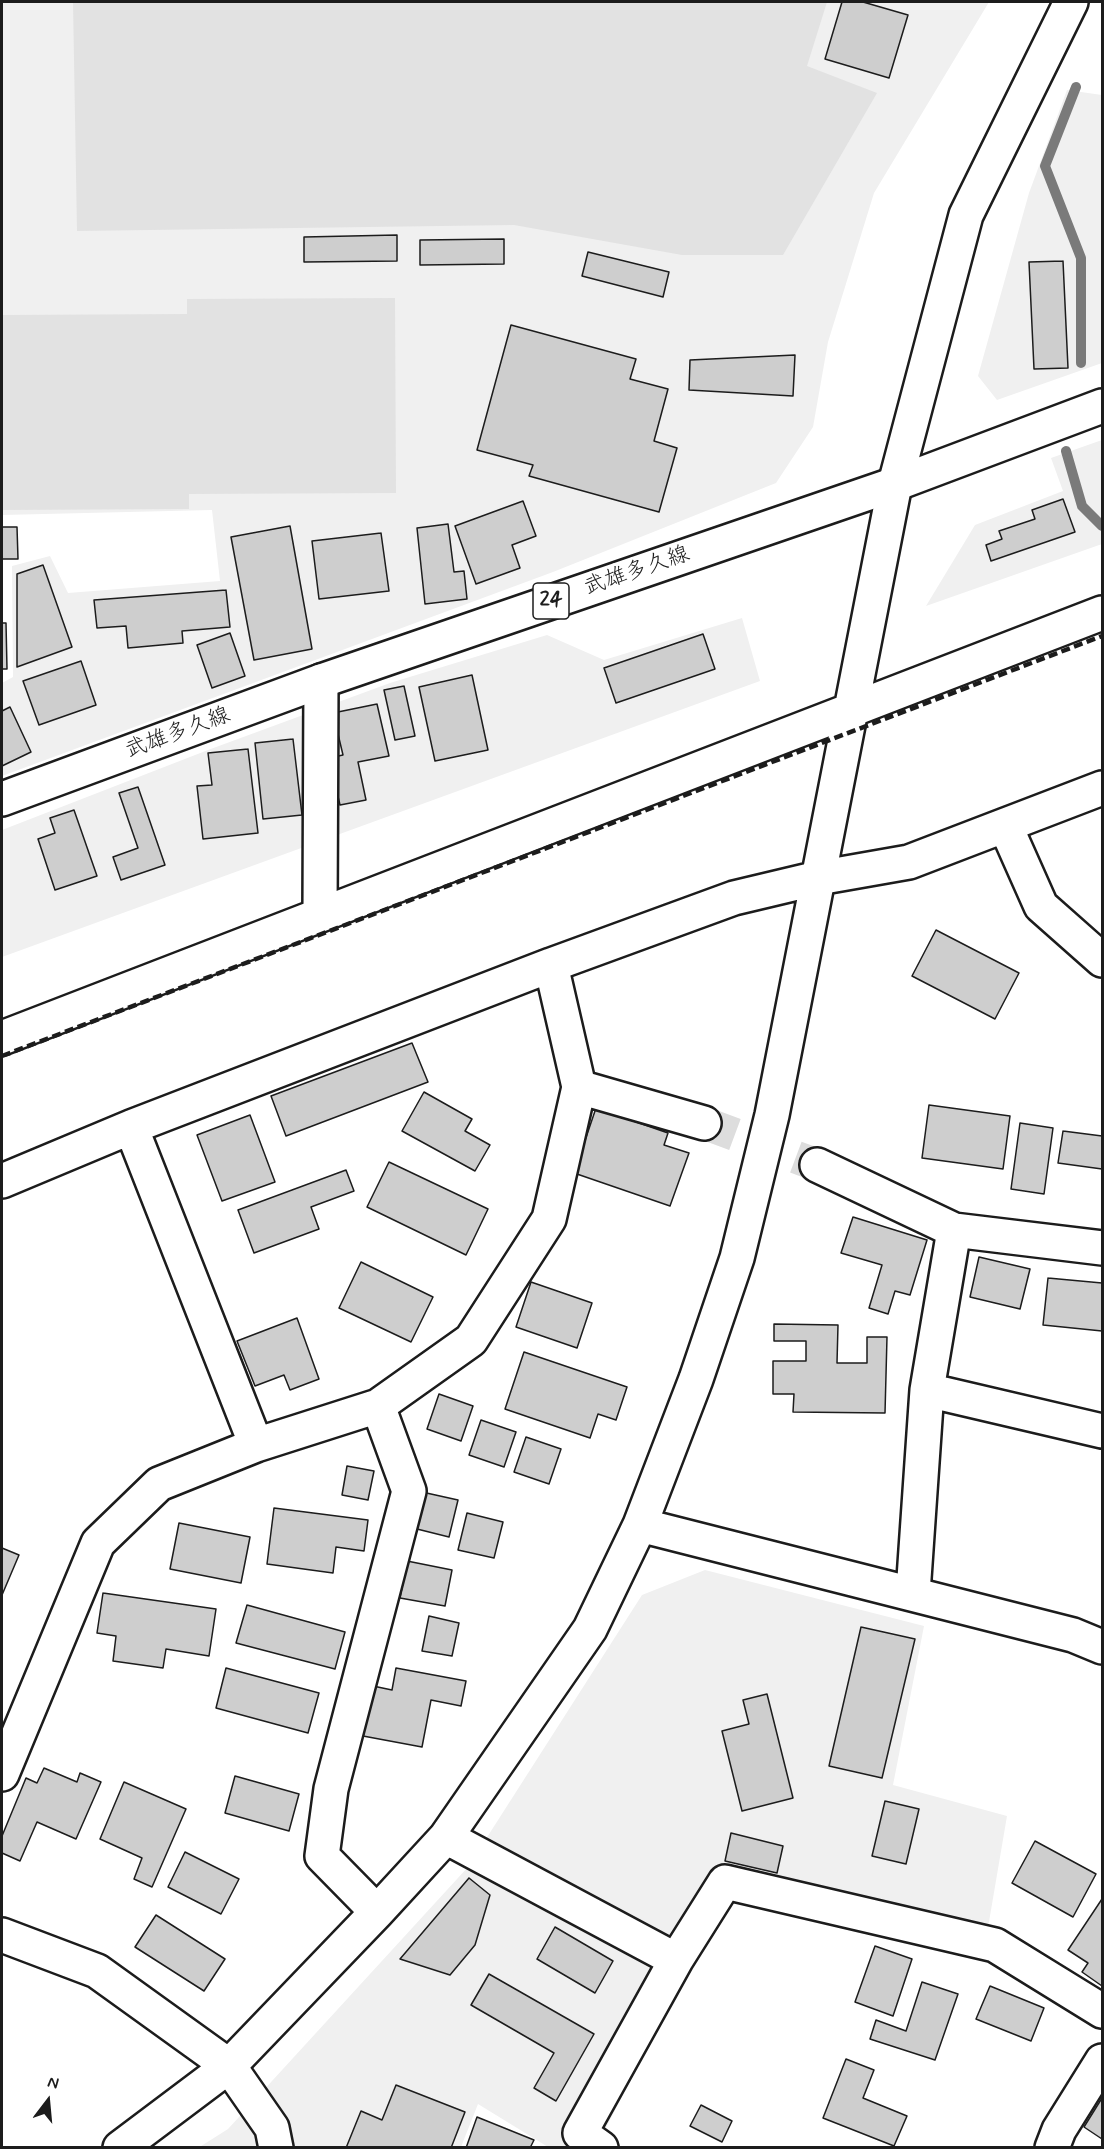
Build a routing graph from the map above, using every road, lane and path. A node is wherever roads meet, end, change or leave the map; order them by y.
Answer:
1 (1071, 2) edge
2 (1102, 406) edge
3 (894, 483) junction
4 (1102, 613) edge
5 (321, 681) junction
6 (851, 710) junction
7 (1102, 788) edge
8 (2, 799) edge
9 (1005, 825) junction
10 (818, 878) junction
11 (320, 915) junction
12 (1102, 960) edge
13 (551, 965) junction
14 (2, 1038) edge
15 (579, 1087) junction
16 (704, 1123) tunnel mouth
17 (131, 1127) junction
18 (817, 1165) tunnel mouth
19 (2, 1181) edge
20 (954, 1230) junction
21 (1102, 1248) edge
22 (927, 1390) junction
23 (378, 1406) junction
24 (1102, 1431) edge
25 (256, 1445) junction
26 (640, 1525) junction
27 (913, 1593) junction
28 (1102, 1647) edge
29 (2, 1774) edge
30 (446, 1837) junction
31 (377, 1912) junction
32 (2, 1935) edge
33 (676, 1960) junction
34 (1102, 2010) edge
35 (1102, 2061) edge
36 (229, 2066) junction
37 (120, 2148) edge
38 (276, 2148) edge
39 (601, 2148) edge
40 (1052, 2148) edge

1 - 3 street
2 - 3 street, 武雄多久線 / 24
3 - 5 street, 武雄多久線 / 24
3 - 6 street
4 - 6 street
5 - 8 street, 武雄多久線 / 24
5 - 11 street
6 - 10 street
6 - 11 street
7 - 9 street
9 - 10 street
9 - 12 street
10 - 13 street
10 - 26 street
11 - 14 street
13 - 15 street
13 - 17 street
15 - 16 street
15 - 23 street
17 - 19 street
17 - 25 street
18 - 20 street
20 - 21 street
20 - 22 street
22 - 24 street
22 - 27 street
23 - 25 street
23 - 31 street
25 - 29 street
26 - 27 street
26 - 30 street
27 - 28 street
30 - 31 street
30 - 33 street
31 - 36 street
32 - 36 street
33 - 34 street
33 - 39 street
35 - 40 street
36 - 37 street
36 - 38 street

